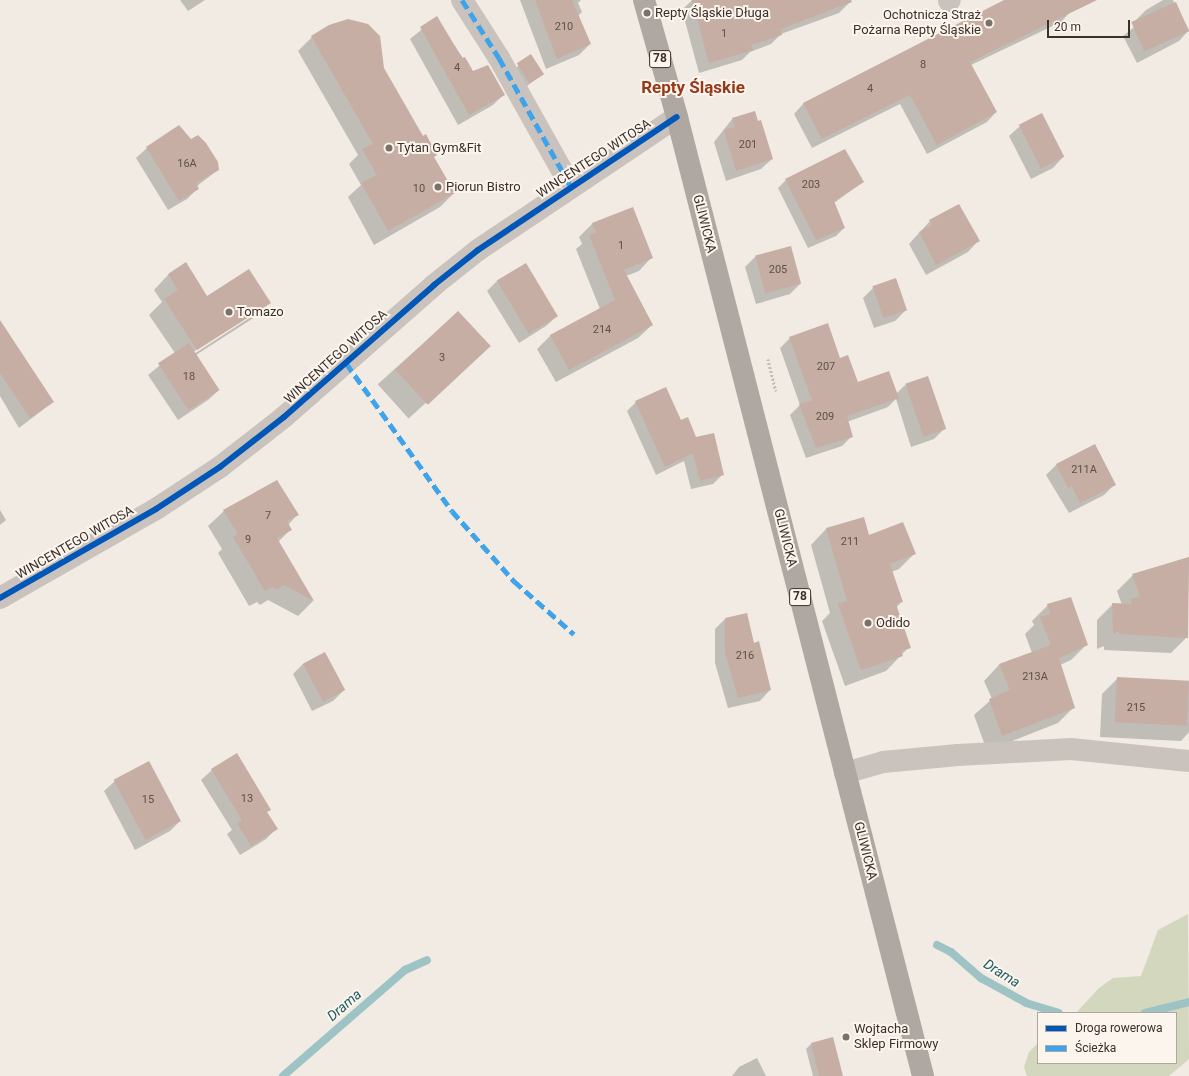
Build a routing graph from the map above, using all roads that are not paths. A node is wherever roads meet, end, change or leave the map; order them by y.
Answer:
1 (462, 0) edge
2 (644, 0) edge
3 (677, 117) junction
4 (571, 187) junction
5 (0, 598) edge
6 (1189, 761) edge
7 (845, 773) junction
8 (923, 1076) edge

1 - 4 street
2 - 3 main road, GLIWICKA / 78
3 - 4 street, WINCENTEGO WITOSA
3 - 7 main road, GLIWICKA / 78
4 - 5 street, WINCENTEGO WITOSA
6 - 7 street
7 - 8 main road, GLIWICKA / 78

